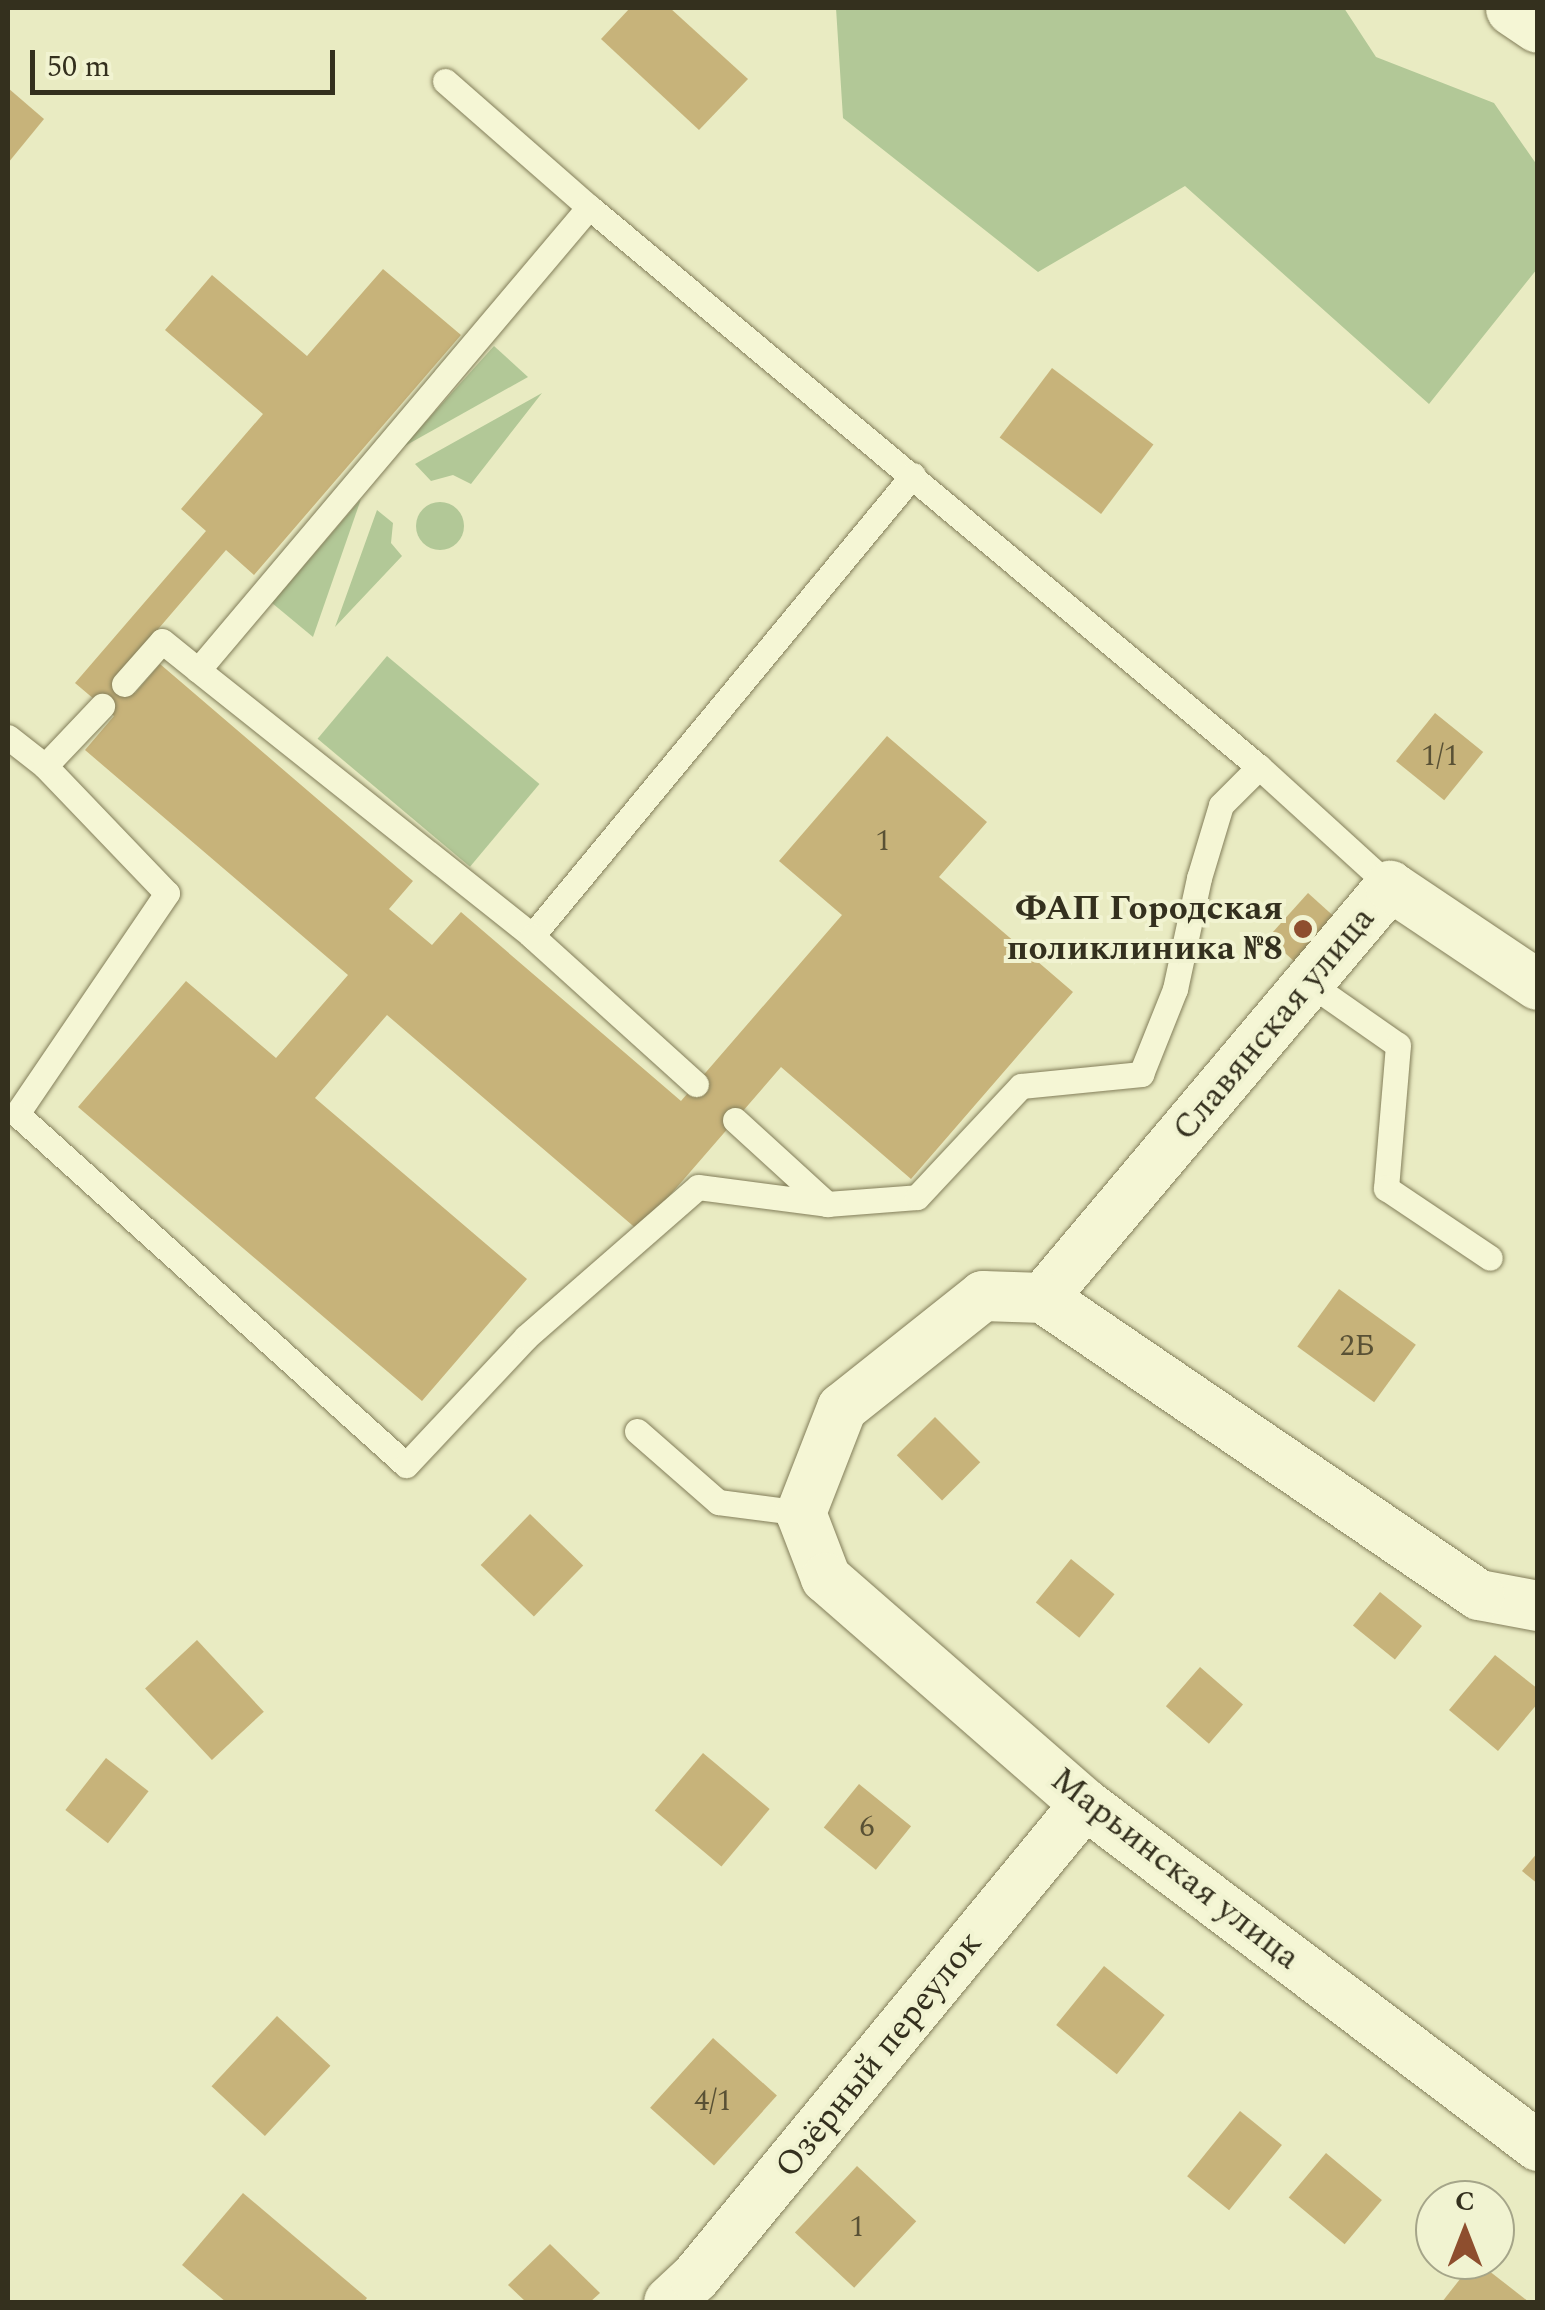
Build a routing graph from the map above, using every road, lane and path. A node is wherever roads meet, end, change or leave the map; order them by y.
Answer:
1 (1514, 8) edge
2 (1538, 25) edge
3 (445, 81) dead end
4 (589, 207) junction
5 (914, 475) junction
6 (198, 670) junction
7 (124, 684) dead end
8 (102, 706) dead end
9 (8, 737) edge
10 (45, 766) junction
11 (1259, 766) junction
12 (1390, 886) junction
13 (532, 936) junction
14 (1309, 983) junction
15 (1538, 985) edge
16 (696, 1084) dead end
17 (735, 1120) dead end
18 (828, 1204) junction
19 (1490, 1258) dead end
20 (1044, 1298) junction
21 (638, 1430) dead end
22 (801, 1512) junction
23 (1538, 1606) edge
24 (1085, 1804) junction
25 (1538, 2146) edge
26 (696, 2294) edge

1 - 2 street
3 - 4 lane
4 - 5 lane
4 - 6 lane
5 - 11 lane
5 - 13 lane
6 - 7 lane
6 - 13 lane
8 - 10 lane
9 - 10 lane
10 - 18 lane
11 - 12 lane
11 - 18 lane
12 - 14 street, Славянская улица
12 - 15 street, Славянская улица
13 - 16 lane
14 - 19 lane
14 - 20 street, Славянская улица
17 - 18 lane
20 - 22 street
20 - 23 street
21 - 22 lane
22 - 24 street, Марьинская улица
24 - 25 street, Марьинская улица
24 - 26 street, Озёрный переулок

